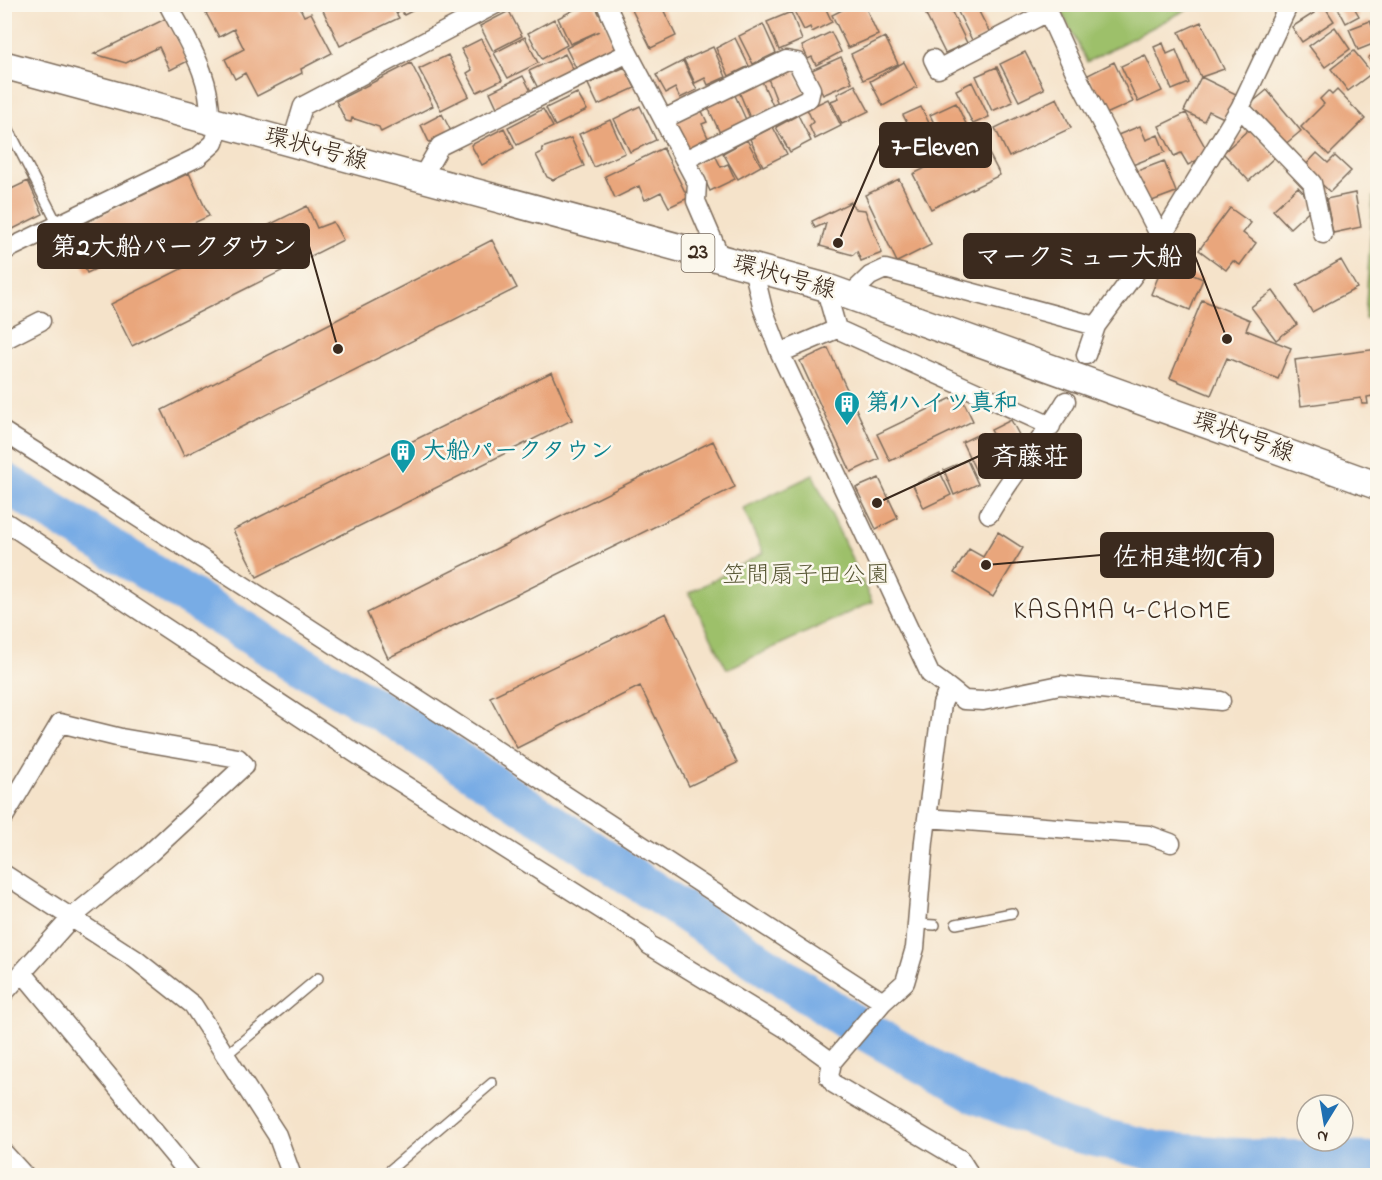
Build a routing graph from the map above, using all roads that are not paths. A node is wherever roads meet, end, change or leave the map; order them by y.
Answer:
1 (168, 4) edge
2 (496, 4) edge
3 (606, 4) edge
4 (1288, 4) edge
5 (1046, 8) edge
6 (628, 53) junction
7 (933, 59) dead end
8 (4, 65) edge
9 (1240, 108) junction
10 (664, 119) junction
11 (4, 120) edge
12 (215, 124) junction
13 (292, 142) junction
14 (685, 160) junction
15 (421, 179) junction
16 (58, 225) junction
17 (1323, 234) dead end
18 (1161, 238) junction
19 (4, 251) edge
20 (721, 259) junction
21 (753, 268) junction
22 (837, 292) junction
23 (41, 321) dead end
24 (1096, 326) junction
25 (837, 329) junction
26 (4, 340) edge
27 (780, 353) junction
28 (1086, 355) dead end
29 (1065, 401) dead end
30 (1051, 426) junction
31 (4, 432) edge
32 (1377, 486) edge
33 (988, 514) dead end
34 (4, 521) edge
35 (949, 688) junction
36 (1221, 701) dead end
37 (4, 817) edge
38 (927, 818) junction
39 (1171, 843) dead end
40 (8, 882) edge
41 (1012, 913) dead end
42 (71, 918) junction
43 (956, 924) dead end
44 (23, 973) junction
45 (318, 978) dead end
46 (4, 993) edge
47 (884, 1002) junction
48 (226, 1055) junction
49 (830, 1061) junction
50 (492, 1083) dead end
51 (4, 1153) edge
52 (25, 1176) edge
53 (191, 1176) edge
54 (292, 1176) edge
55 (383, 1176) edge
56 (964, 1176) edge

1 - 12 street
2 - 13 street
3 - 6 street
4 - 9 street
5 - 7 street
5 - 18 street
6 - 10 street
6 - 15 street
8 - 12 main road, 環状4号線 / 23
9 - 17 street
9 - 18 street
10 - 14 street
10 - 14 street
11 - 16 lane
12 - 13 main road, 環状4号線 / 23
12 - 16 street
13 - 15 main road, 環状4号線 / 23
14 - 20 street
15 - 20 main road, 環状4号線 / 23
16 - 19 street
18 - 24 street
20 - 21 main road, 環状4号線 / 23
21 - 22 main road, 環状4号線 / 23
21 - 27 street
22 - 24 street
22 - 25 street
22 - 32 main road, 環状4号線 / 23
23 - 26 street
24 - 28 street
25 - 27 street
25 - 30 street
27 - 35 street
29 - 30 street
30 - 33 street
31 - 47 street
34 - 49 street
35 - 36 street
35 - 38 street
37 - 42 street
38 - 39 street
38 - 47 street
40 - 42 street
41 - 43 lane
42 - 44 street
42 - 48 street
44 - 46 street
44 - 53 street
45 - 48 lane
47 - 49 street
48 - 54 street
49 - 56 street
50 - 55 lane
51 - 52 street

